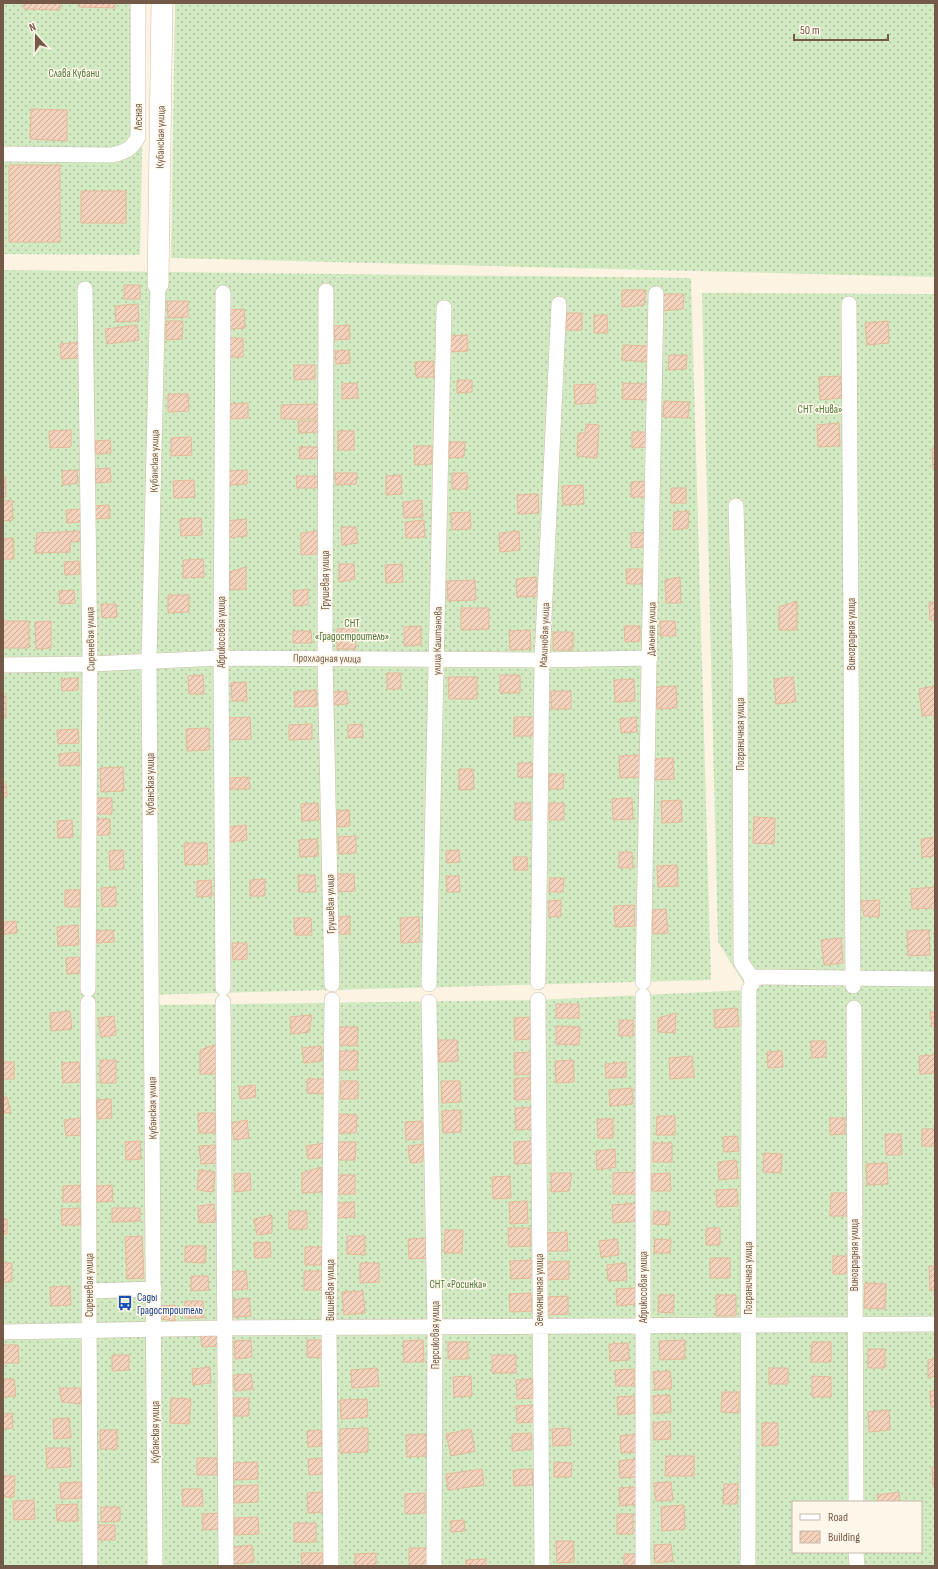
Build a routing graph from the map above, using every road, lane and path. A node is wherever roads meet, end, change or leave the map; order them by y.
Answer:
1 (138, 3) edge
2 (162, 3) edge
3 (3, 154) edge
4 (158, 284) joint
5 (85, 289) dead end
6 (326, 291) dead end
7 (223, 292) dead end
8 (656, 294) dead end
9 (559, 304) dead end
10 (849, 304) dead end
11 (444, 308) dead end
12 (736, 506) dead end
13 (221, 658) junction
14 (325, 658) junction
15 (650, 658) junction
16 (149, 660) junction
17 (437, 660) junction
18 (542, 660) junction
19 (90, 664) junction
20 (3, 665) edge
21 (853, 976) junction
22 (429, 979) dead end
23 (935, 979) edge
24 (538, 982) dead end
25 (332, 984) dead end
26 (751, 984) junction
27 (643, 996) joint
28 (429, 1005) dead end
29 (332, 1007) dead end
30 (538, 1007) dead end
31 (854, 1008) dead end
32 (154, 1289) junction
33 (89, 1291) junction
34 (935, 1324) edge
35 (748, 1325) junction
36 (854, 1325) junction
37 (643, 1326) junction
38 (329, 1327) junction
39 (435, 1327) junction
40 (224, 1328) junction
41 (539, 1328) junction
42 (155, 1329) junction
43 (90, 1330) junction
44 (3, 1332) edge
45 (856, 1501) edge
46 (856, 1553) edge
47 (90, 1566) edge
48 (155, 1566) edge
49 (226, 1566) edge
50 (331, 1566) edge
51 (434, 1566) edge
52 (542, 1566) edge
53 (643, 1566) edge
54 (748, 1566) edge
55 (857, 1566) edge

1 - 3 street, Лесная
2 - 4 street, Кубанская улица
4 - 16 street, Кубанская улица
5 - 19 street, Сиреневая улица
6 - 14 street, Грушевая улица
7 - 13 street, Абрикосовая улица
8 - 15 street, Дальняя улица
9 - 18 street, Малиновая улица
10 - 21 street, Виноградная улица
11 - 17 street, улица Каштанова
12 - 26 street, Пограничная улица
13 - 14 street, Прохладная улица
13 - 16 street, Прохладная улица
13 - 40 street, Абрикосовая улица
14 - 17 street, Прохладная улица
14 - 25 street, Грушевая улица
15 - 18 street, Прохладная улица
15 - 27 street, Дальняя улица
16 - 19 street, Прохладная улица
16 - 32 street, Кубанская улица
17 - 18 street, Прохладная улица
17 - 22 street, улица Каштанова
18 - 24 street, Малиновая улица
19 - 20 street, Прохладная улица
19 - 33 street, Сиреневая улица
21 - 23 street
21 - 26 street
26 - 35 street, Пограничная улица
27 - 37 street, Абрикосовая улица
28 - 39 street, Персиковая улица
29 - 38 street, Вишнёвая улица
30 - 41 street, Земляничная улица
31 - 36 street, Виноградная улица
32 - 33 street
32 - 42 street, Кубанская улица
33 - 43 street, Сиреневая улица
34 - 36 street
35 - 36 street
35 - 37 street
35 - 54 street, Пограничная улица
36 - 45 street, Виноградная улица
37 - 41 street
37 - 53 street, Абрикосовая улица
38 - 39 street
38 - 40 street
38 - 50 street, Вишнёвая улица
39 - 41 street
39 - 51 street, Персиковая улица
40 - 42 street
40 - 49 street
41 - 52 street, Земляничная улица
42 - 43 street
42 - 48 street, Кубанская улица
43 - 44 street
43 - 47 street, Сиреневая улица
46 - 55 street

